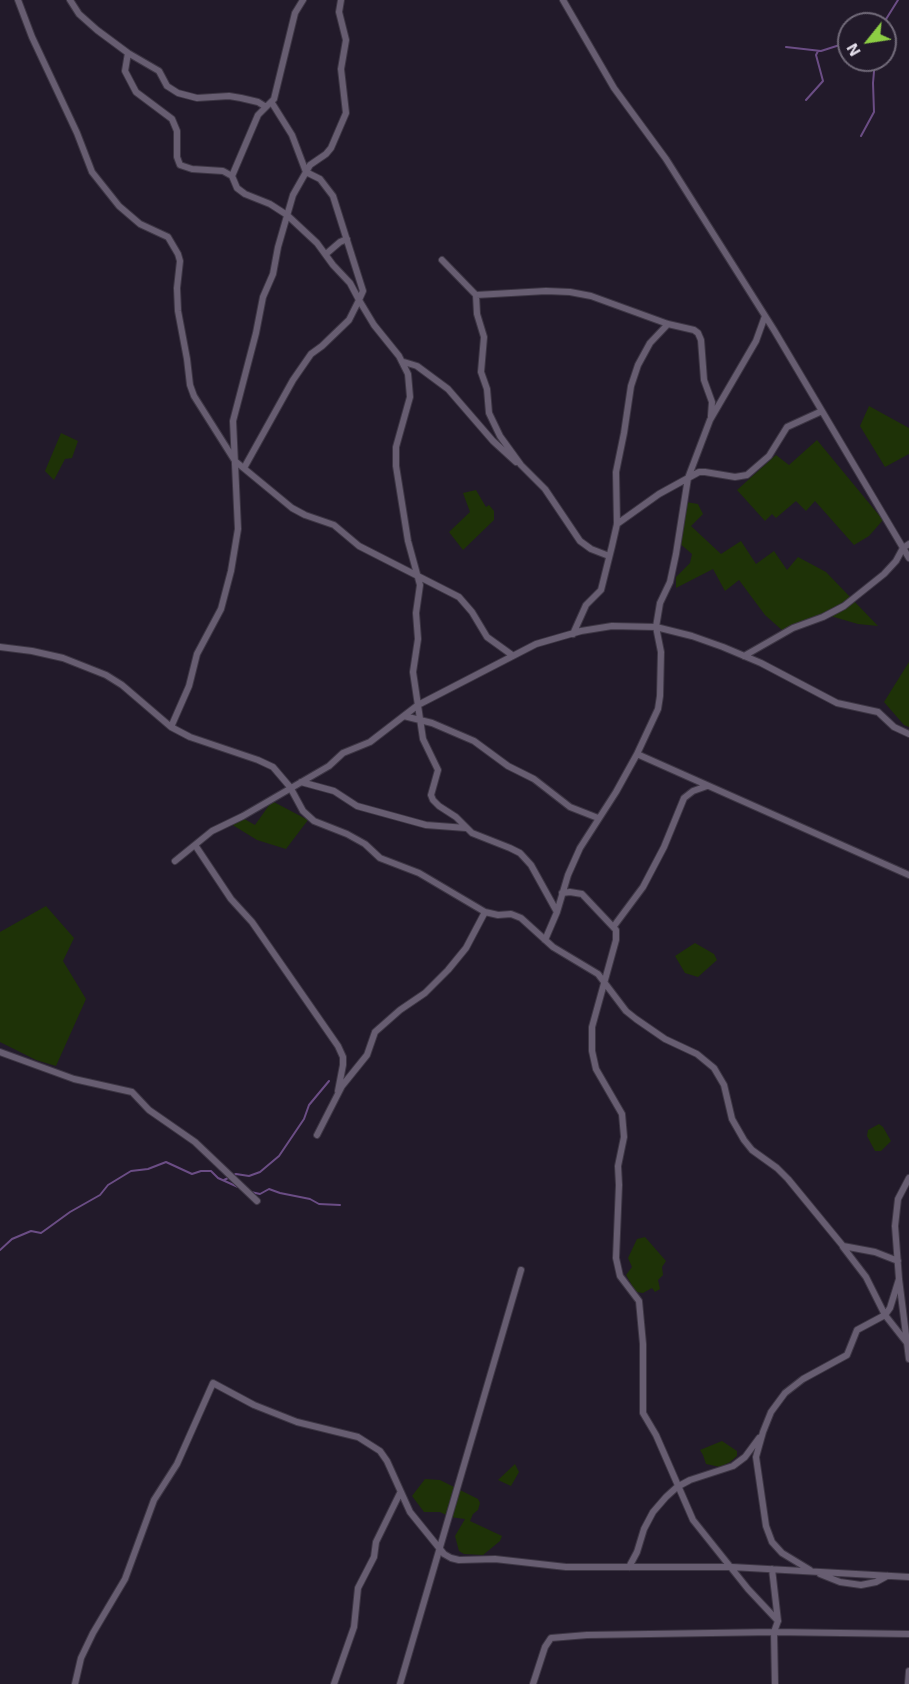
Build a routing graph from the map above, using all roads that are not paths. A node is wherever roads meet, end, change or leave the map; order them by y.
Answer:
1 (18, 0) edge
2 (70, 0) edge
3 (303, 0) edge
4 (342, 0) edge
5 (563, 0) edge
6 (128, 53) junction
7 (269, 105) junction
8 (306, 172) junction
9 (232, 176) junction
10 (287, 215) junction
11 (347, 239) junction
12 (326, 254) junction
13 (442, 260) dead end
14 (476, 295) junction
15 (359, 300) junction
16 (765, 316) junction
17 (668, 324) junction
18 (404, 362) junction
19 (822, 411) junction
20 (710, 420) junction
21 (235, 461) junction
22 (521, 465) junction
23 (244, 468) junction
24 (688, 478) junction
25 (617, 524) junction
26 (906, 546) edge
27 (609, 556) junction
28 (909, 558) edge
29 (419, 577) junction
30 (656, 627) junction
31 (573, 634) junction
32 (0, 647) edge
33 (512, 655) junction
34 (744, 656) junction
35 (418, 705) junction
36 (404, 716) junction
37 (418, 720) junction
38 (171, 727) junction
39 (909, 734) edge
40 (637, 754) junction
41 (301, 782) junction
42 (707, 786) junction
43 (290, 787) junction
44 (598, 818) junction
45 (466, 828) junction
46 (195, 845) junction
47 (175, 861) dead end
48 (909, 875) edge
49 (562, 893) junction
50 (485, 912) junction
51 (557, 912) junction
52 (614, 926) junction
53 (545, 940) junction
54 (604, 980) junction
55 (0, 1052) edge
56 (338, 1091) junction
57 (317, 1135) dead end
58 (909, 1179) edge
59 (257, 1201) dead end
60 (843, 1246) junction
61 (898, 1261) junction
62 (521, 1270) dead end
63 (899, 1279) junction
64 (885, 1315) junction
65 (907, 1322) edge
66 (908, 1343) edge
67 (909, 1359) edge
68 (763, 1432) junction
69 (677, 1487) junction
70 (400, 1493) junction
71 (440, 1548) junction
72 (629, 1567) junction
73 (732, 1567) junction
74 (772, 1569) junction
75 (812, 1572) junction
76 (887, 1575) junction
77 (909, 1577) edge
78 (778, 1621) junction
79 (774, 1632) junction
80 (909, 1634) edge
81 (909, 1671) edge
82 (75, 1684) edge
83 (334, 1684) edge
84 (400, 1684) edge
85 (533, 1684) edge
86 (775, 1684) edge
87 (908, 1684) edge

1 - 21 street
2 - 6 street
3 - 7 street
4 - 8 street
5 - 16 street
6 - 7 street
6 - 9 street
7 - 8 street
7 - 9 street
8 - 10 street
8 - 11 street
9 - 10 street
10 - 12 street
10 - 21 street
11 - 12 street
11 - 15 street
12 - 15 street
13 - 14 street
14 - 17 street
14 - 22 street
15 - 18 street
15 - 23 street
16 - 19 street
16 - 20 street
17 - 20 street
17 - 25 street
18 - 22 street
18 - 29 street
19 - 24 street
19 - 26 street
20 - 24 street
21 - 23 street
21 - 38 street
22 - 27 street
23 - 29 street
24 - 25 street
24 - 30 street
25 - 27 street
26 - 28 street
26 - 34 street
27 - 31 street
29 - 33 street
29 - 35 street
30 - 31 street
30 - 34 street
30 - 40 street
31 - 33 street
32 - 38 street
33 - 35 street
34 - 39 street
35 - 36 street
35 - 37 street
36 - 37 street
36 - 41 street
37 - 44 street
37 - 45 street
38 - 43 street
40 - 42 street
40 - 44 street
41 - 43 street
41 - 45 street
42 - 48 street
42 - 52 street
43 - 46 street
43 - 50 street
44 - 49 street
45 - 51 street
46 - 47 street
46 - 56 street
49 - 51 street
49 - 52 street
50 - 53 street
50 - 56 street
51 - 53 street
52 - 54 street
53 - 54 street
54 - 60 street
54 - 69 street
55 - 59 street
56 - 57 street
58 - 61 street
60 - 61 street
60 - 64 street
61 - 63 street
62 - 71 street
63 - 64 street
63 - 65 street
64 - 66 street
64 - 68 street
65 - 66 street
66 - 67 street
68 - 69 street
68 - 75 street
69 - 72 street
69 - 73 street
70 - 71 street
70 - 82 street
70 - 83 street
71 - 72 street
71 - 84 street
72 - 73 street
73 - 74 street
73 - 78 street
74 - 75 street
74 - 78 street
75 - 76 street
75 - 76 street
76 - 77 street
78 - 79 street
79 - 80 street
79 - 85 street
79 - 86 street
81 - 87 street

